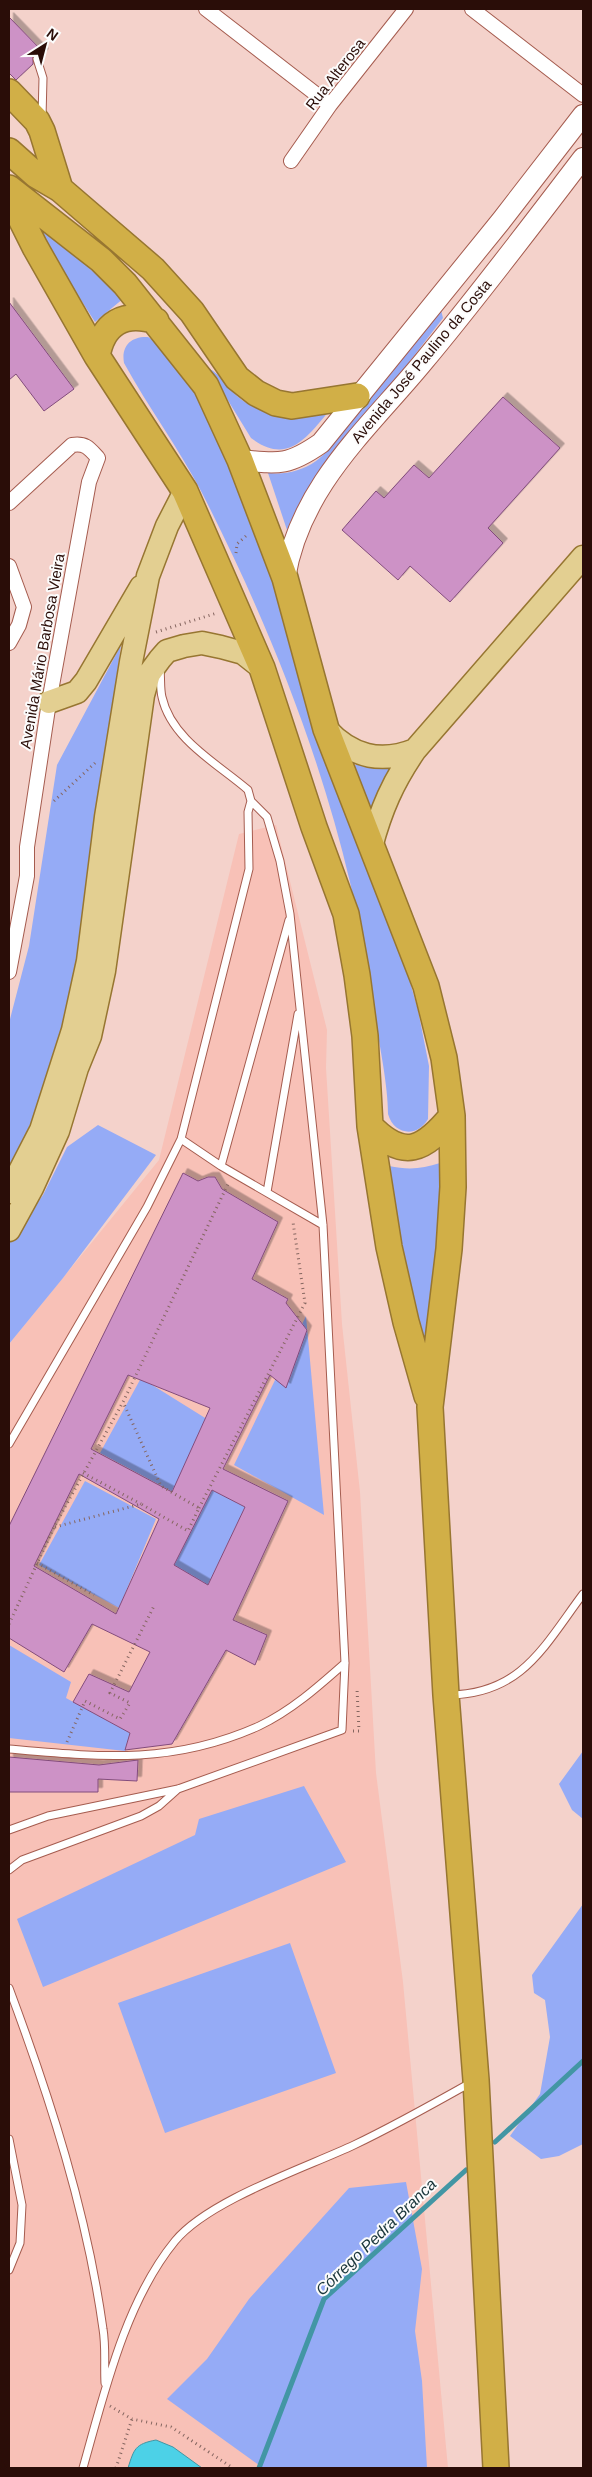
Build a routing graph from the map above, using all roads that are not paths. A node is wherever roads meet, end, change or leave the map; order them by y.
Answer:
1 (206, 9) edge
2 (406, 9) edge
3 (472, 9) edge
4 (37, 59) dead end
5 (582, 91) edge
6 (9, 92) edge
7 (330, 105) junction
8 (583, 115) edge
9 (42, 131) junction
10 (9, 151) edge
11 (583, 158) edge
12 (291, 161) dead end
13 (9, 188) edge
14 (60, 189) junction
15 (9, 195) edge
16 (87, 213) junction
17 (502, 221) junction
18 (522, 238) junction
19 (101, 260) junction
20 (445, 290) junction
21 (466, 308) junction
22 (156, 321) junction
23 (97, 356) junction
24 (357, 396) junction
25 (240, 460) junction
26 (185, 491) junction
27 (9, 503) edge
28 (583, 557) edge
29 (9, 566) edge
30 (148, 576) junction
31 (285, 578) junction
32 (9, 643) edge
33 (160, 660) junction
34 (262, 668) junction
35 (49, 702) junction
36 (326, 729) junction
37 (415, 750) junction
38 (251, 802) junction
39 (371, 847) junction
40 (290, 914) junction
41 (9, 972) edge
42 (300, 1004) junction
43 (452, 1116) junction
44 (370, 1126) junction
45 (180, 1139) junction
46 (221, 1166) junction
47 (9, 1192) edge
48 (267, 1192) junction
49 (323, 1225) junction
50 (9, 1230) edge
51 (430, 1406) junction
52 (9, 1444) edge
53 (583, 1594) edge
54 (345, 1663) junction
55 (446, 1695) junction
56 (9, 1748) edge
57 (178, 1789) junction
58 (9, 1830) edge
59 (9, 1870) edge
60 (9, 1988) edge
61 (476, 2080) junction
62 (9, 2139) edge
63 (9, 2270) edge
64 (105, 2388) junction
65 (83, 2468) edge
66 (496, 2468) edge

1 - 7 street
2 - 7 street, Rua Alterosa
3 - 5 street
4 - 9 lane
6 - 9 highway
7 - 12 street, Rua Alterosa
8 - 17 main road, Avenida José Paulino da Costa
9 - 14 highway
10 - 14 highway
11 - 18 main road, Avenida José Paulino da Costa
13 - 19 highway
14 - 16 highway
15 - 23 highway
16 - 19 highway
16 - 24 highway
17 - 18 main road
17 - 20 main road, Avenida José Paulino da Costa
18 - 21 main road, Avenida José Paulino da Costa
19 - 22 highway
20 - 21 main road
20 - 24 main road, Avenida José Paulino da Costa
21 - 31 main road, Avenida José Paulino da Costa
22 - 23 highway
22 - 25 highway
23 - 26 highway
24 - 25 main road, Avenida José Paulino da Costa
25 - 31 highway
26 - 30 main road
26 - 34 highway
27 - 35 street, Avenida Mário Barbosa Vieira
28 - 37 main road
29 - 32 street
30 - 35 main road
30 - 47 main road
31 - 36 highway
33 - 34 main road
33 - 38 lane
33 - 50 main road
34 - 44 highway
35 - 41 street, Avenida Mário Barbosa Vieira
36 - 37 main road
36 - 39 highway
37 - 39 main road
38 - 40 lane
38 - 45 lane
39 - 43 highway
40 - 42 lane
40 - 46 lane
42 - 48 lane
42 - 49 lane
43 - 44 highway
43 - 51 highway
44 - 51 highway
45 - 46 lane
45 - 52 lane
46 - 48 lane
48 - 49 lane
49 - 54 lane
51 - 55 highway
53 - 55 lane
54 - 56 lane
54 - 57 lane
55 - 61 highway
57 - 58 lane
57 - 59 lane
60 - 64 lane
61 - 64 lane
61 - 66 highway
62 - 63 lane
64 - 65 lane

